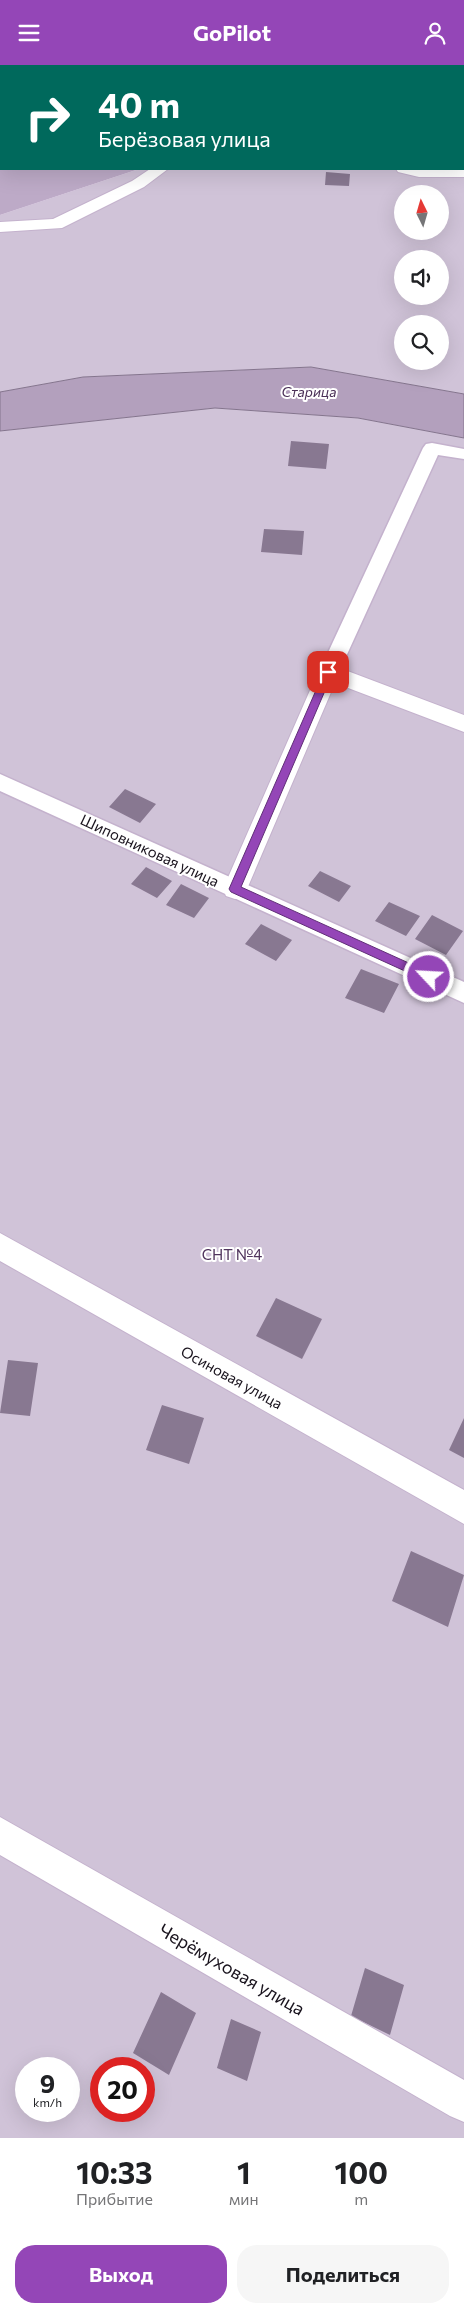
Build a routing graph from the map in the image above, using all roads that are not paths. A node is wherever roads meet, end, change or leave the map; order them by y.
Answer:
1 (159, 170) edge
2 (409, 170) edge
3 (464, 172) edge
4 (0, 227) edge
5 (464, 454) edge
6 (328, 672) junction
7 (464, 724) edge
8 (0, 782) edge
9 (235, 889) junction
10 (464, 993) edge
11 (0, 1246) edge
12 (464, 1508) edge
13 (0, 1835) edge
14 (464, 2102) edge

1 - 4 street
2 - 3 street
5 - 6 lane
6 - 7 street
6 - 9 street
8 - 9 lane, Шиповниковая улица
9 - 10 lane, Шиповниковая улица
11 - 12 street, Осиновая улица
13 - 14 street, Черёмуховая улица

